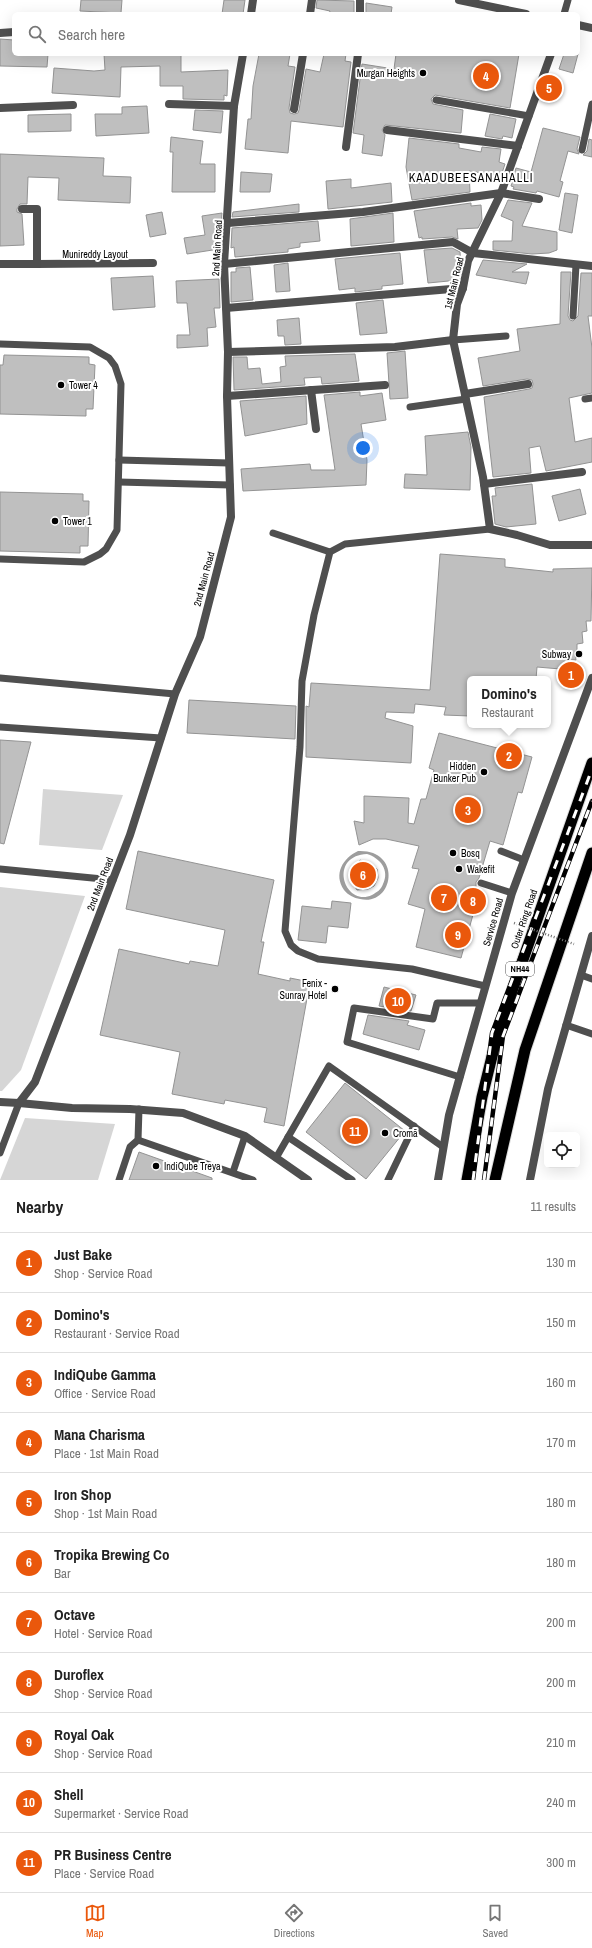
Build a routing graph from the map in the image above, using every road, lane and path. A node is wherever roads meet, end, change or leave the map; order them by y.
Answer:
1 (253, 0) edge
2 (312, 0) edge
3 (360, 0) edge
4 (459, 0) edge
5 (568, 0) edge
6 (251, 12) edge
7 (310, 12) edge
8 (360, 12) edge
9 (516, 12) edge
10 (565, 12) edge
11 (580, 25) edge
12 (592, 28) edge
13 (12, 32) edge
14 (0, 33) edge
15 (243, 56) edge
16 (303, 56) edge
17 (358, 56) edge
18 (550, 56) edge
19 (436, 100) dead end
20 (168, 104) dead end
21 (592, 104) edge
22 (73, 105) dead end
23 (234, 106) junction
24 (0, 108) edge
25 (294, 109) dead end
26 (529, 116) junction
27 (387, 130) dead end
28 (518, 146) junction
29 (346, 147) dead end
30 (582, 150) dead end
31 (501, 193) junction
32 (539, 199) dead end
33 (22, 209) dead end
34 (228, 223) junction
35 (473, 252) junction
36 (0, 264) edge
37 (37, 264) junction
38 (153, 264) dead end
39 (224, 264) junction
40 (576, 265) junction
41 (592, 266) edge
42 (463, 288) junction
43 (226, 308) junction
44 (573, 316) dead end
45 (506, 336) dead end
46 (453, 340) junction
47 (0, 344) edge
48 (228, 352) junction
49 (528, 384) dead end
50 (385, 385) dead end
51 (311, 390) junction
52 (227, 396) junction
53 (466, 397) junction
54 (410, 407) dead end
55 (316, 429) dead end
56 (119, 460) junction
57 (229, 463) junction
58 (582, 472) dead end
59 (119, 482) junction
60 (484, 484) junction
61 (230, 485) junction
62 (490, 529) junction
63 (273, 533) dead end
64 (592, 545) edge
65 (330, 552) junction
66 (0, 559) edge
67 (0, 678) edge
68 (592, 678) edge
69 (175, 694) junction
70 (0, 727) edge
71 (161, 738) junction
72 (592, 763) edge
73 (501, 851) dead end
74 (592, 853) edge
75 (524, 860) junction
76 (0, 869) edge
77 (113, 880) junction
78 (481, 883) dead end
79 (512, 893) junction
80 (514, 923) dead end
81 (592, 936) edge
82 (574, 944) dead end
83 (581, 975) junction
84 (592, 979) edge
85 (485, 986) junction
86 (480, 1004) junction
87 (566, 1025) junction
88 (592, 1034) edge
89 (460, 1077) junction
90 (0, 1102) edge
91 (19, 1103) junction
92 (139, 1109) junction
93 (414, 1126) junction
94 (245, 1136) junction
95 (288, 1137) junction
96 (138, 1140) junction
97 (443, 1147) junction
98 (0, 1153) edge
99 (276, 1158) junction
100 (233, 1172) junction
101 (119, 1180) edge
102 (253, 1180) edge
103 (308, 1180) edge
104 (352, 1180) edge
105 (388, 1180) edge
106 (438, 1180) edge
107 (467, 1180) edge
108 (495, 1180) edge
109 (530, 1180) edge

1 - 6 street
2 - 7 street
3 - 8 street
4 - 9 street
5 - 10 lane
11 - 12 street
13 - 14 street
15 - 23 street, 2nd Main Road
16 - 25 street
17 - 29 street
18 - 26 street, 1st Main Road
19 - 26 lane
20 - 23 street
21 - 30 lane
22 - 24 street
23 - 34 street, 2nd Main Road
26 - 28 street, 1st Main Road
27 - 28 street
28 - 31 street, 1st Main Road
31 - 32 street
31 - 34 street
31 - 35 street, 1st Main Road
33 - 37 street
34 - 39 street, 2nd Main Road
35 - 39 street
35 - 40 street
35 - 42 street, 1st Main Road
36 - 37 street, Munireddy Layout
37 - 38 street, Munireddy Layout
39 - 43 street, 2nd Main Road
40 - 41 street
40 - 44 lane
42 - 43 street
42 - 46 street, 1st Main Road
43 - 48 street, 2nd Main Road
45 - 46 lane
46 - 48 street
46 - 53 street, 1st Main Road
47 - 56 lane
48 - 52 street, 2nd Main Road
49 - 53 street
50 - 51 street
51 - 52 street
51 - 55 street
52 - 57 street, 2nd Main Road
53 - 54 lane
53 - 60 street, 1st Main Road
56 - 57 lane
56 - 59 lane
57 - 61 street, 2nd Main Road
58 - 60 street
59 - 61 lane
59 - 66 lane
60 - 62 street, 1st Main Road
61 - 69 street, 2nd Main Road
62 - 64 street
62 - 65 lane
63 - 65 lane
65 - 85 lane
67 - 69 lane
68 - 75 street, Service Road
69 - 71 street, 2nd Main Road
70 - 71 lane
71 - 77 street, 2nd Main Road
72 - 107 highway, Outer Ring Road / NH44
73 - 75 lane
74 - 108 highway
75 - 79 street, Service Road
76 - 77 lane
77 - 91 street, 2nd Main Road
78 - 79 lane
79 - 85 street, Service Road
80 - 82 path, bridge
81 - 83 street
83 - 84 lane
83 - 87 street
85 - 86 street, Service Road
86 - 89 street, Service Road
86 - 89 lane
87 - 88 lane
87 - 109 street
89 - 97 street, Service Road
90 - 91 street
91 - 92 street
91 - 98 lane
92 - 94 street
92 - 96 lane
93 - 95 lane
93 - 97 lane
93 - 105 lane
94 - 99 street
94 - 100 lane
95 - 99 lane
95 - 104 lane
96 - 100 lane
96 - 101 lane
97 - 106 street, Service Road
99 - 103 street
100 - 102 lane

